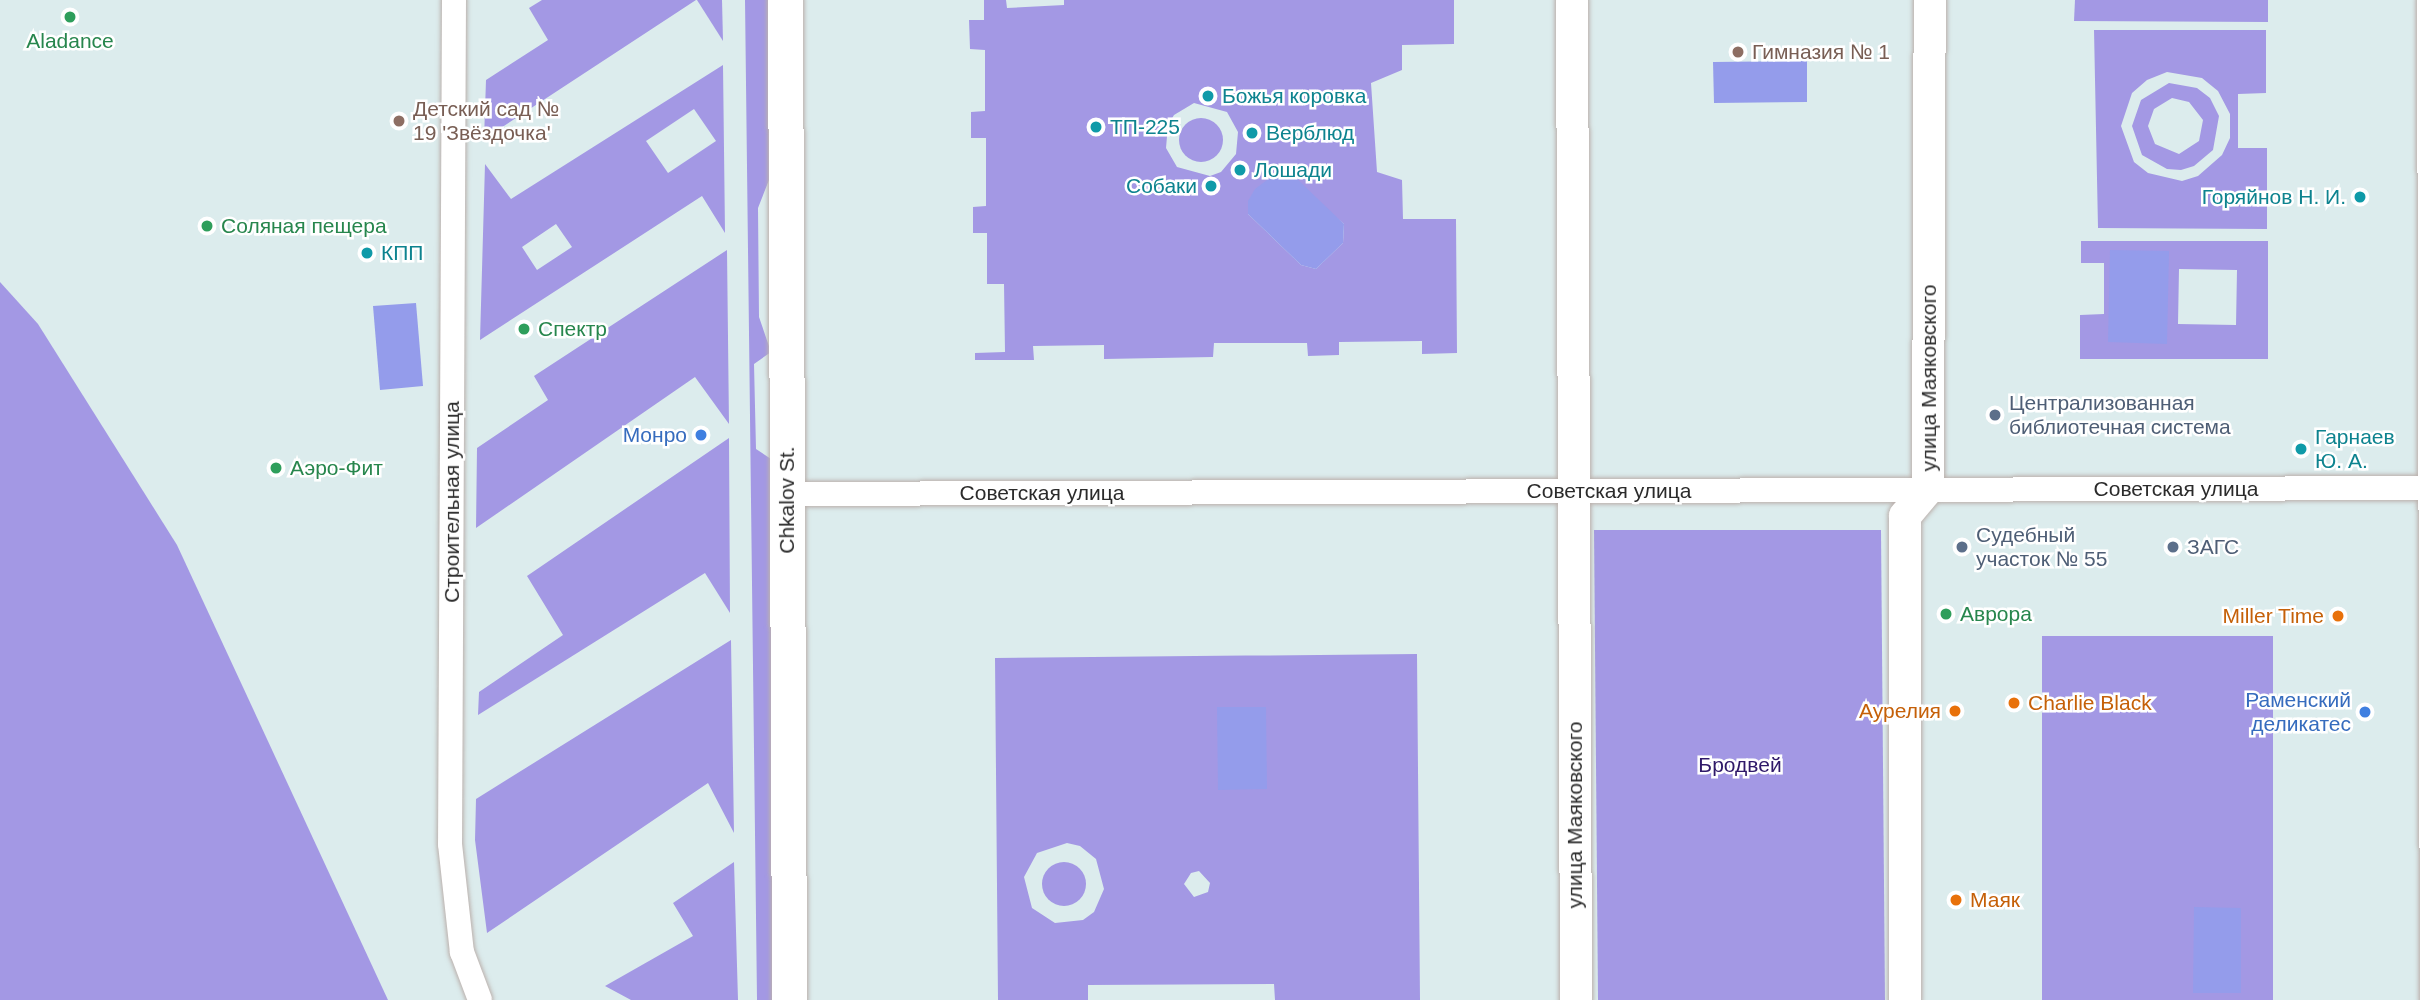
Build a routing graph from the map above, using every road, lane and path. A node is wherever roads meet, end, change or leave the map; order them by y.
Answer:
1 (454, 0) edge
2 (785, 0) edge
3 (1572, 0) edge
4 (1930, 0) edge
5 (2429, 0) edge
6 (2431, 488) junction
7 (1928, 489) junction
8 (1574, 491) junction
9 (787, 494) junction
10 (2433, 841) edge
11 (480, 1000) edge
12 (789, 1000) edge
13 (1576, 1000) edge
14 (1905, 1000) edge
15 (2432, 1000) edge

1 - 11 street, Строительная улица
2 - 9 main road, Chkalov St.
3 - 8 street, улица Маяковского
4 - 7 street, улица Маяковского
5 - 6 street
6 - 7 street, Советская улица
6 - 10 street
7 - 8 street, Советская улица
7 - 14 street, улица Маяковского
8 - 9 street, Советская улица
8 - 13 street, улица Маяковского
9 - 12 main road, Chkalov St.
10 - 15 street

